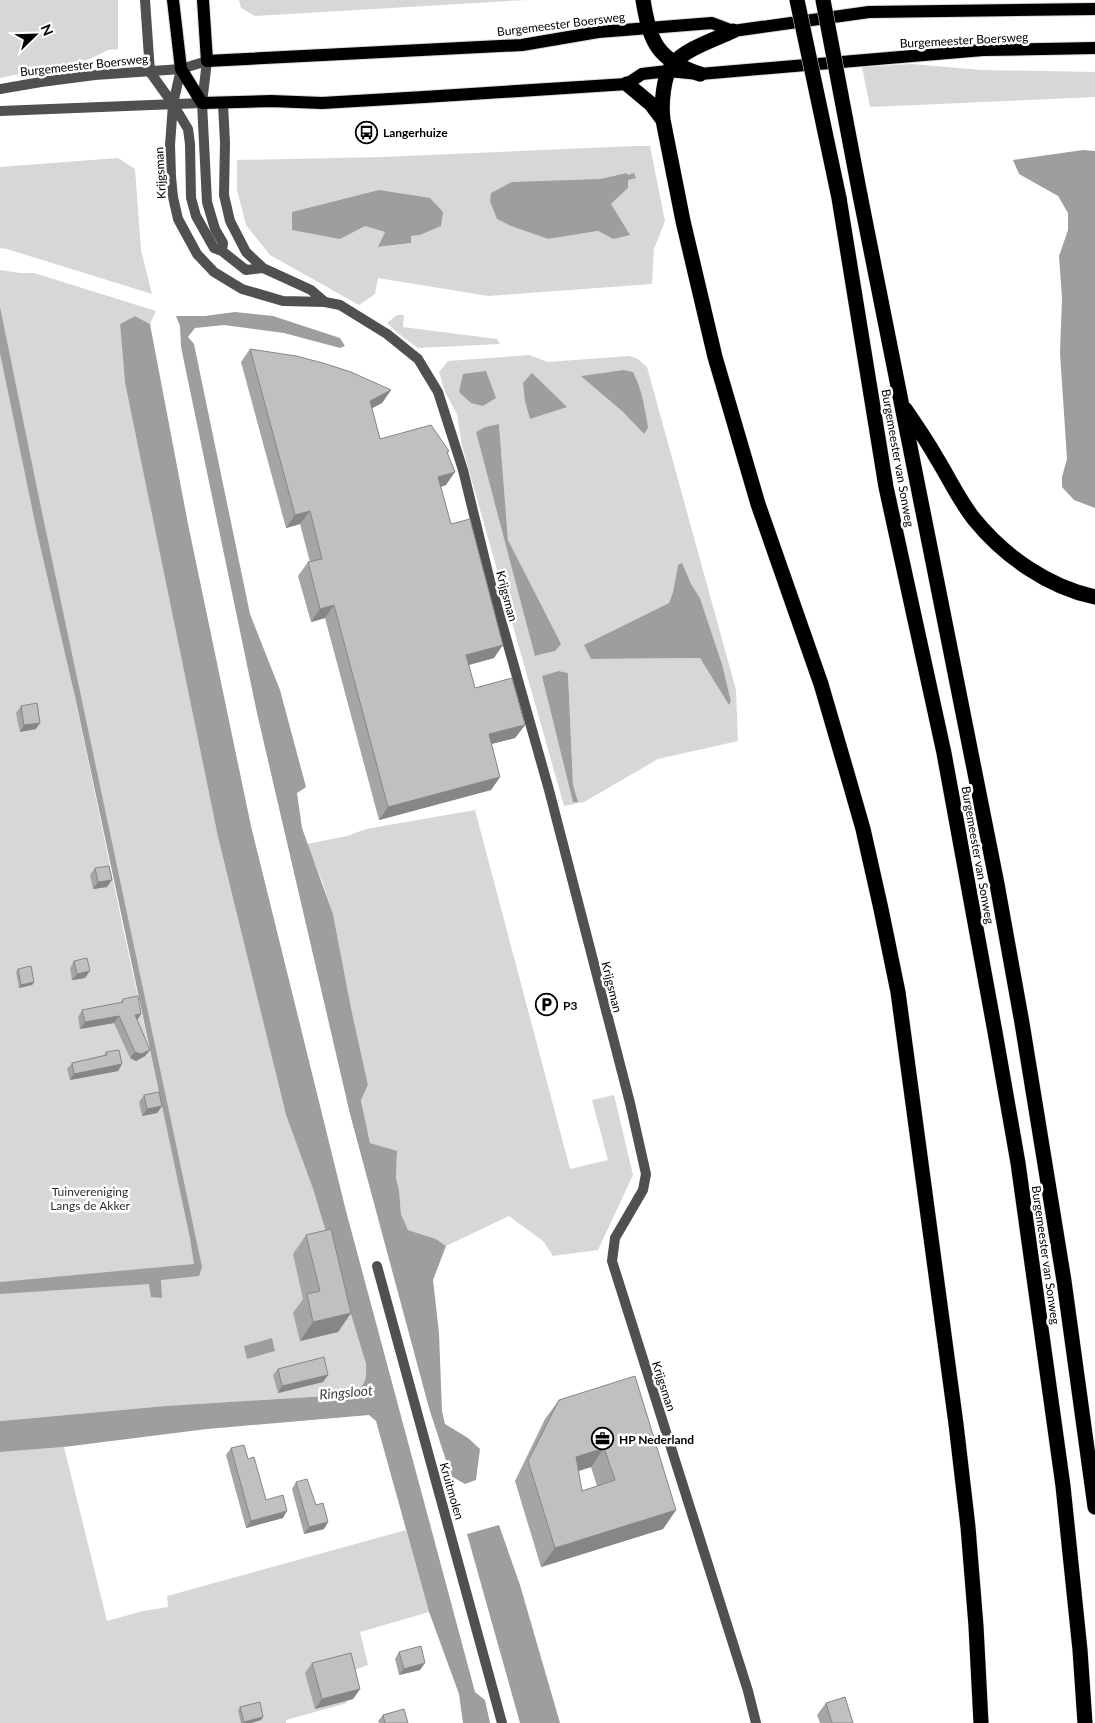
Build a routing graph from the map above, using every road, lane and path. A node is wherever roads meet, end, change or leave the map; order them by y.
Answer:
1 (145, 0) edge
2 (173, 0) edge
3 (203, 0) edge
4 (643, 0) edge
5 (797, 0) edge
6 (822, 0) edge
7 (1095, 9) edge
8 (648, 28) junction
9 (734, 31) junction
10 (1095, 48) edge
11 (207, 61) junction
12 (670, 67) junction
13 (181, 69) junction
14 (150, 72) junction
15 (700, 74) joint
16 (627, 84) junction
17 (0, 89) edge
18 (173, 104) junction
19 (202, 104) junction
20 (222, 104) junction
21 (0, 111) edge
22 (663, 120) junction
23 (222, 251) junction
24 (263, 268) junction
25 (325, 302) junction
26 (901, 401) junction
27 (1095, 597) edge
28 (377, 1266) dead end
29 (1095, 1459) edge
30 (1093, 1488) junction
31 (1095, 1507) edge
32 (502, 1723) edge
33 (756, 1723) edge
34 (981, 1723) edge
35 (1085, 1723) edge

1 - 14 street
2 - 13 main road
3 - 11 main road
4 - 8 highway
5 - 35 highway, Burgemeester van Sonweg, bridge
6 - 26 highway, Burgemeester van Sonweg, bridge
7 - 9 main road, Burgemeester Boersweg
8 - 9 main road, Burgemeester Boersweg
8 - 11 main road, Burgemeester Boersweg
8 - 12 highway
9 - 12 highway
10 - 15 main road, Burgemeester Boersweg
11 - 13 street, Burgemeester Boersweg
11 - 19 street
12 - 15 highway
12 - 16 main road
12 - 22 highway
13 - 14 street, Burgemeester Boersweg
13 - 18 street
13 - 19 main road
14 - 17 street, Burgemeester Boersweg
14 - 18 street
16 - 20 main road
16 - 22 highway
18 - 19 street
18 - 21 street
18 - 23 street, Krijgsman
18 - 25 street, Krijgsman
19 - 20 main road
19 - 23 street
20 - 24 street, Krijgsman
22 - 34 highway
23 - 24 street, Krijgsman
24 - 25 street, Krijgsman
25 - 33 street, Krijgsman
26 - 27 highway
26 - 30 highway, Burgemeester van Sonweg
28 - 32 street, Kruitmolen
29 - 30 highway
30 - 31 highway, Burgemeester van Sonweg

